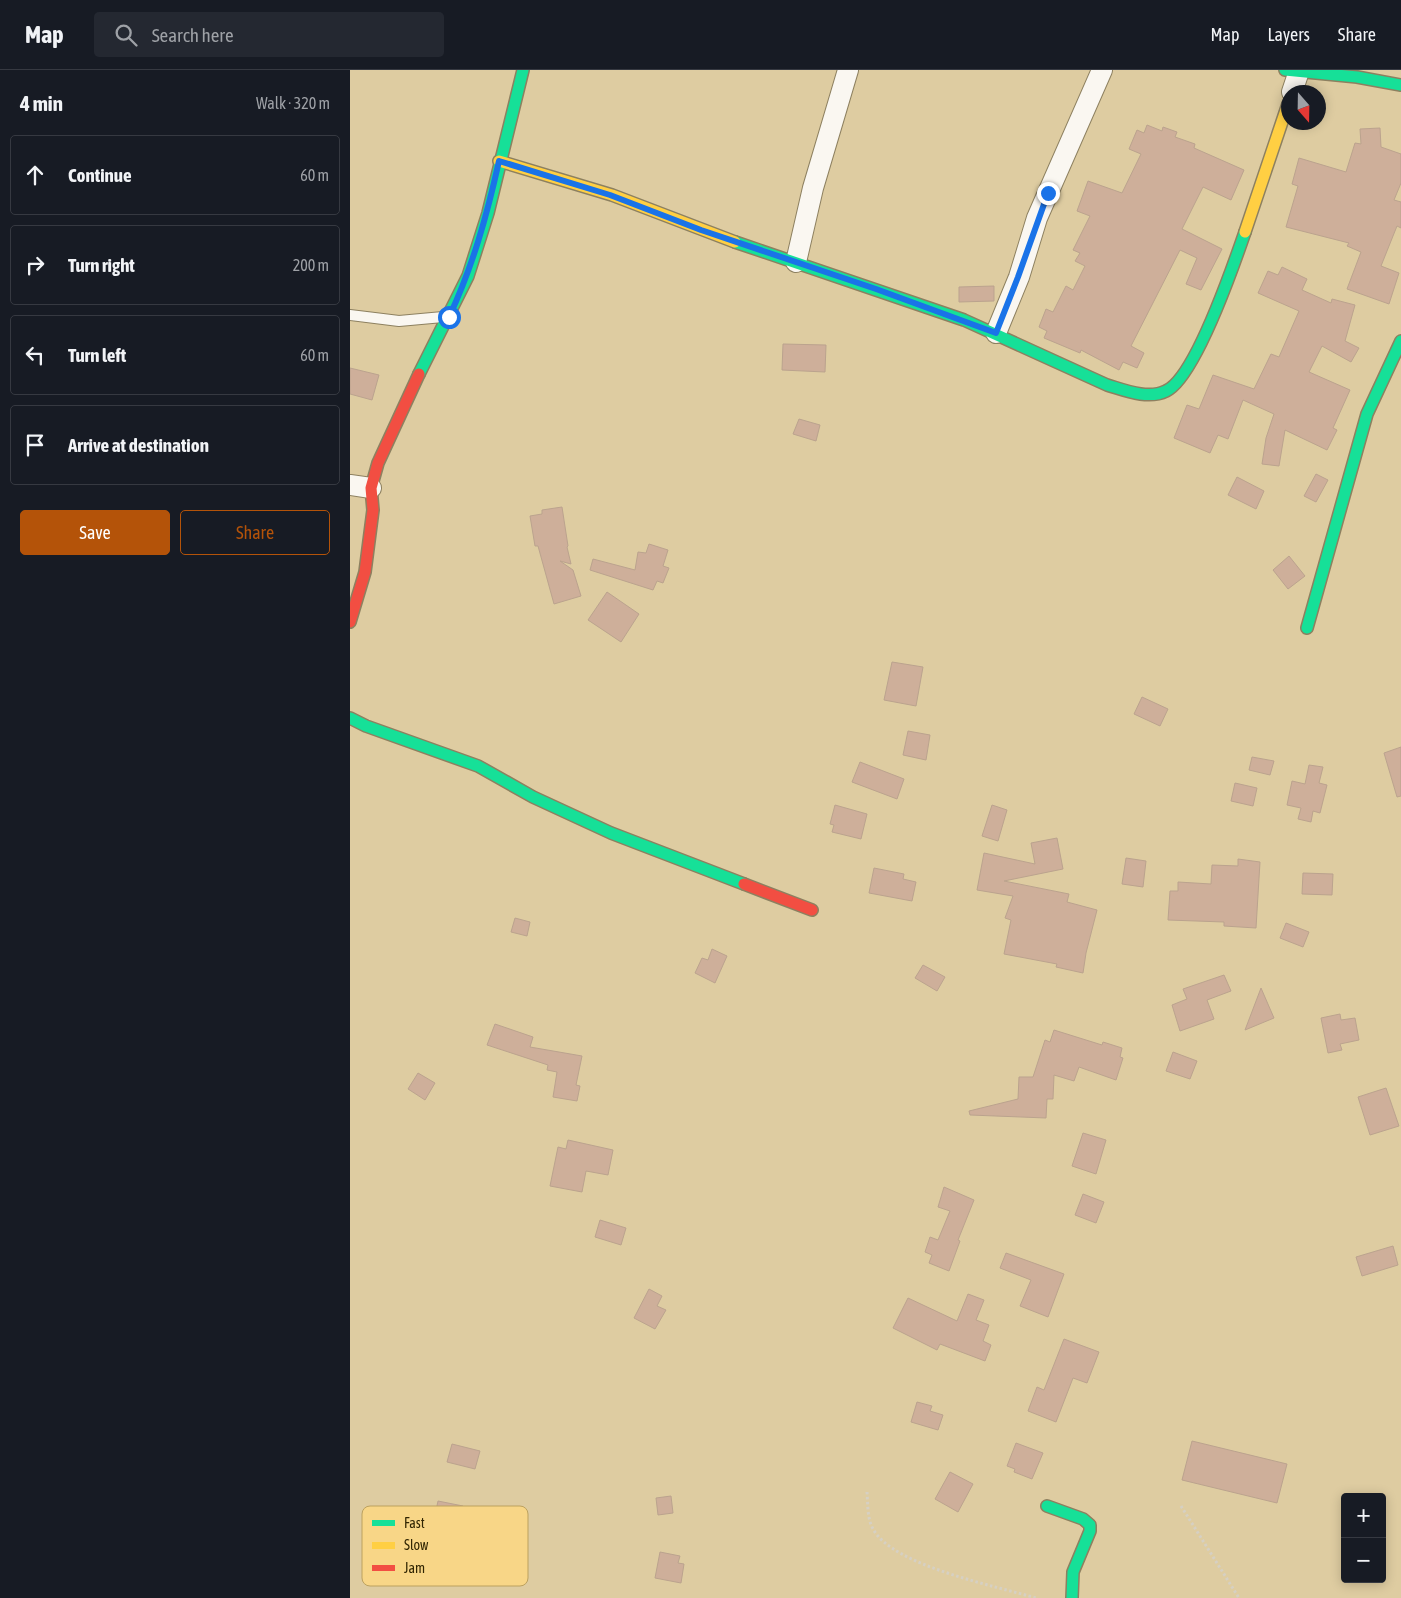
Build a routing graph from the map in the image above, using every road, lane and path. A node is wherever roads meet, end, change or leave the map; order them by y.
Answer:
1 (523, 70) edge
2 (848, 70) edge
3 (1102, 70) edge
4 (1285, 70) edge
5 (1299, 71) edge
6 (1294, 85) edge
7 (1401, 85) edge
8 (1281, 125) edge
9 (499, 161) junction
10 (796, 262) junction
11 (350, 315) edge
12 (449, 317) junction
13 (996, 333) junction
14 (1401, 341) edge
15 (350, 485) edge
16 (371, 488) junction
17 (350, 622) edge
18 (1308, 628) dead end
19 (350, 718) edge
20 (812, 910) dead end
21 (867, 1492) dead end
22 (1047, 1506) dead end
23 (1181, 1506) dead end
24 (1036, 1598) edge
25 (1072, 1598) edge
26 (1239, 1598) edge

1 - 9 street
2 - 10 street
3 - 13 street
4 - 5 street
5 - 6 street
5 - 7 street
8 - 13 street
9 - 10 street
9 - 12 street
10 - 13 street
11 - 12 lane
12 - 16 street
14 - 18 street
15 - 16 street
16 - 17 street
19 - 20 street
21 - 24 path
22 - 25 street
23 - 26 path

